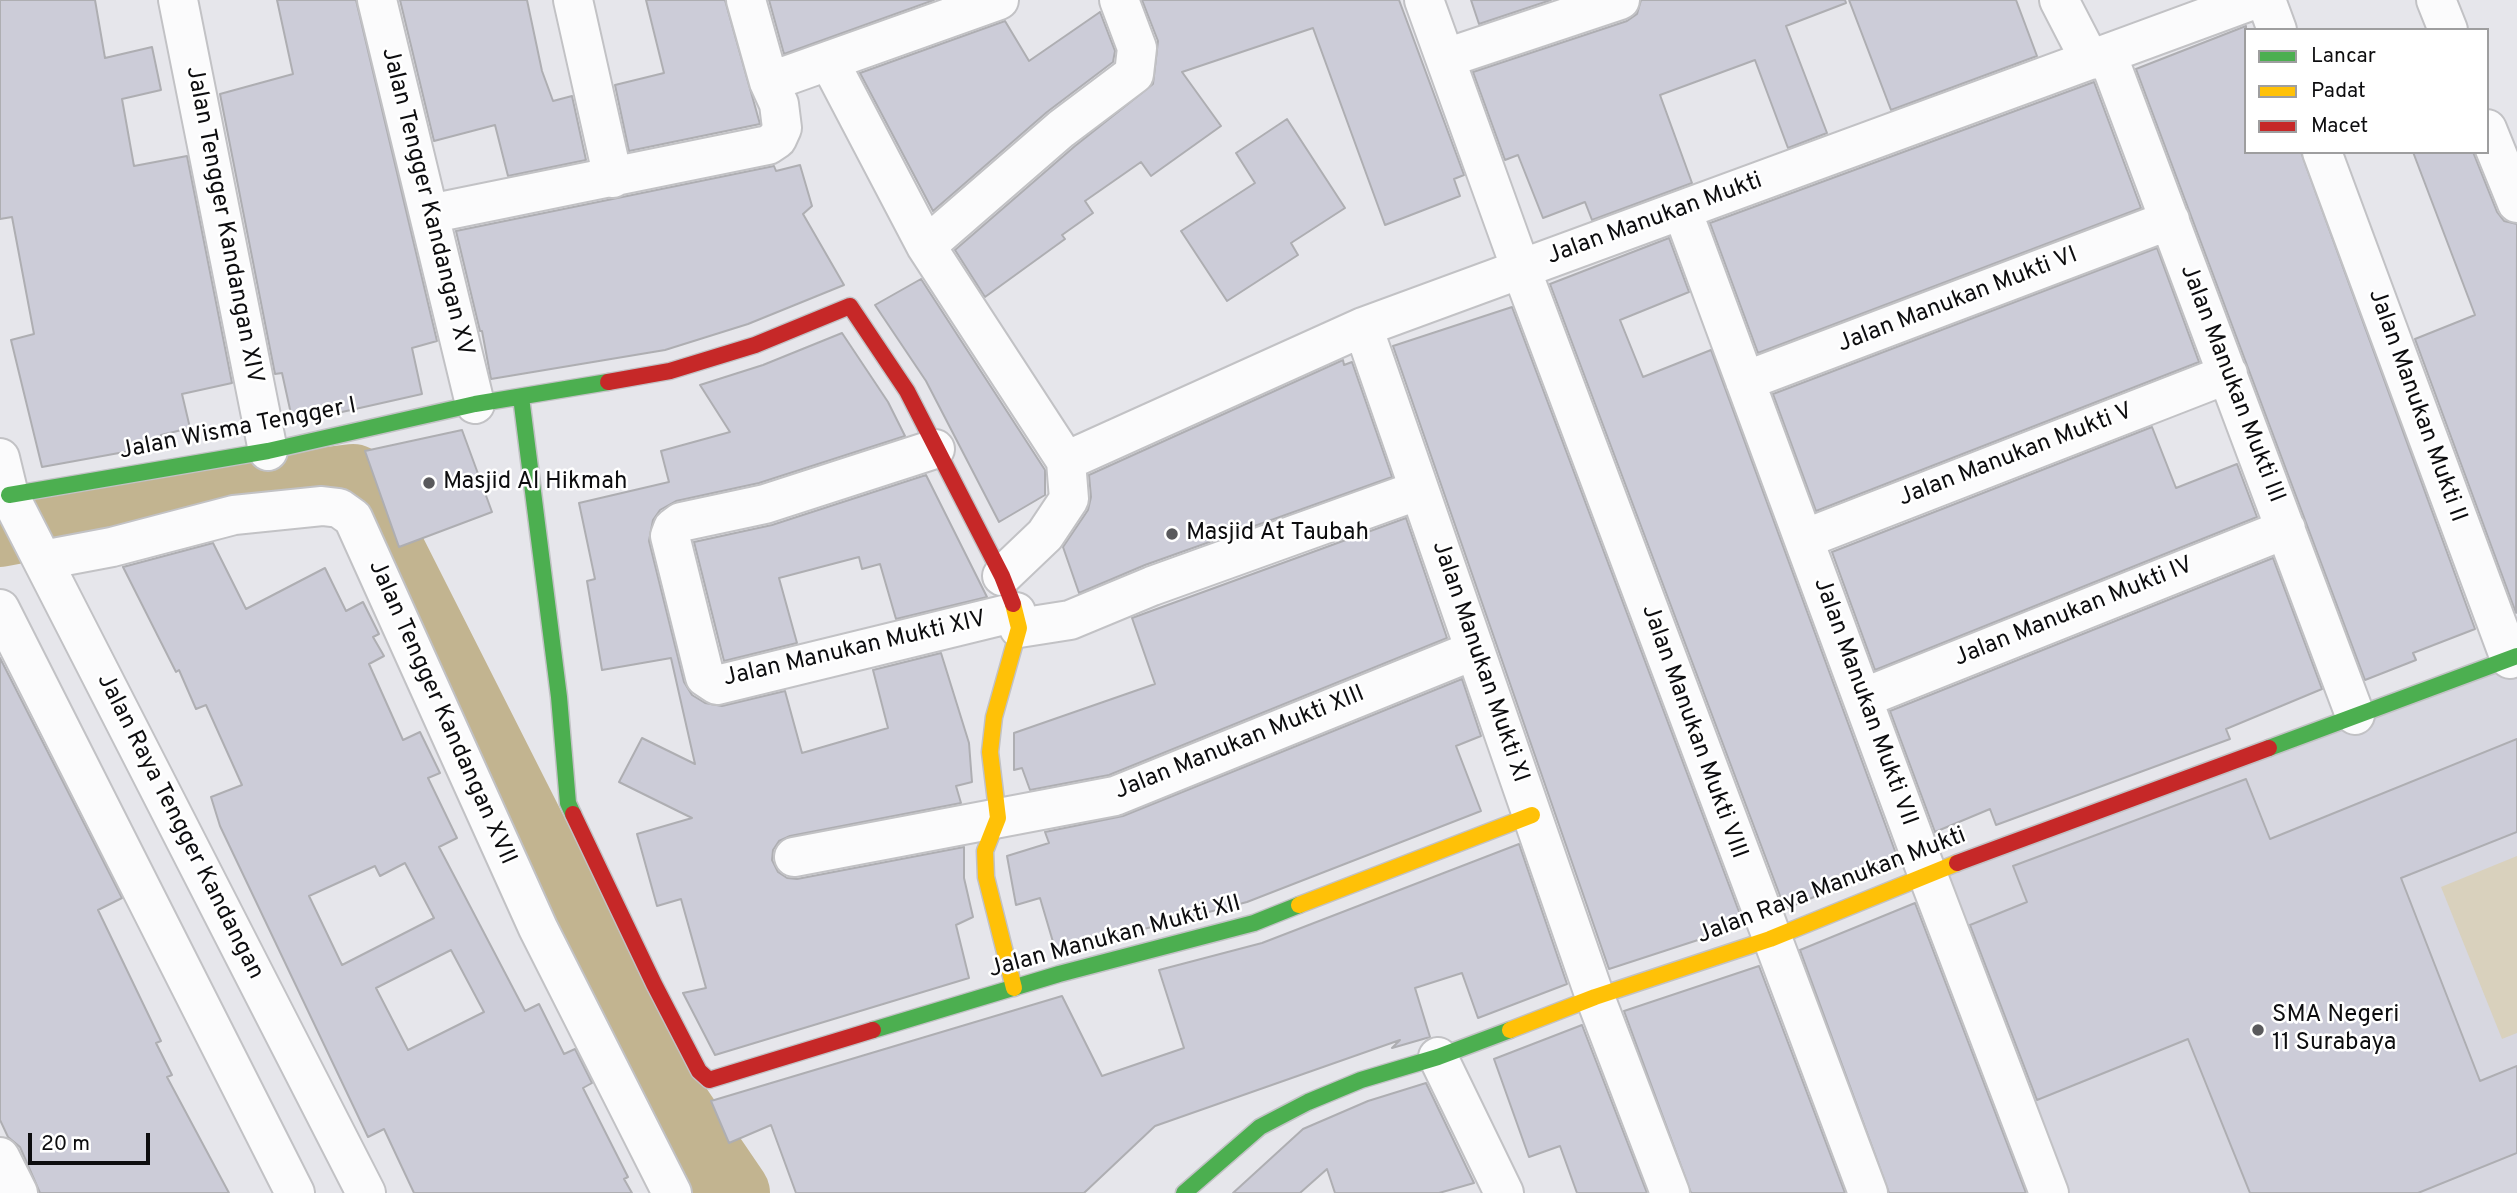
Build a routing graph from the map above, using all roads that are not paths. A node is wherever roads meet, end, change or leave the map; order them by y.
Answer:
1 (177, 0) edge
2 (377, 0) edge
3 (573, 0) edge
4 (747, 0) edge
5 (1119, 0) edge
6 (1424, 0) edge
7 (1620, 0) edge
8 (2059, 0) edge
9 (2436, 0) edge
10 (2247, 2) edge
11 (974, 4) edge
12 (2275, 28) edge
13 (2447, 28) edge
14 (2099, 57) junction
15 (1446, 58) junction
16 (829, 61) junction
17 (769, 82) junction
18 (2489, 134) edge
19 (2323, 154) edge
20 (613, 178) junction
21 (2517, 203) edge
22 (1682, 210) junction
23 (429, 214) junction
24 (2170, 220) junction
25 (926, 246) junction
26 (1521, 270) junction
27 (1363, 327) junction
28 (2228, 374) junction
29 (1745, 381) junction
30 (521, 397) junction
31 (475, 404) junction
32 (935, 449) junction
33 (268, 451) junction
34 (0, 457) edge
35 (1066, 461) junction
36 (1419, 490) junction
37 (25, 527) junction
38 (2286, 529) junction
39 (1804, 538) junction
40 (1002, 576) junction
41 (1017, 620) junction
42 (5, 631) edge
43 (1475, 650) junction
44 (2513, 658) edge
45 (1863, 698) junction
46 (2355, 715) junction
47 (1532, 815) junction
48 (998, 818) junction
49 (794, 857) dead end
50 (1927, 874) junction
51 (1770, 939) junction
52 (1014, 988) junction
53 (1595, 997) junction
54 (1438, 1057) junction
55 (295, 1193) edge
56 (366, 1193) edge
57 (672, 1193) edge
58 (1184, 1193) edge
59 (1504, 1193) edge
60 (1670, 1193) edge
61 (1868, 1193) edge
62 (2049, 1193) edge

1 - 33 street, Jalan Tengger Kandangan XIV
2 - 23 street, Jalan Tengger Kandangan XV
3 - 20 street
4 - 17 street
5 - 25 street
6 - 15 street, Jalan Manukan Mukti VIII
7 - 15 street
8 - 14 street, Jalan Manukan Mukti III
9 - 13 street
10 - 12 street
10 - 14 street, Jalan Manukan Mukti
11 - 16 street
14 - 22 street, Jalan Manukan Mukti
14 - 24 street, Jalan Manukan Mukti III
15 - 26 street, Jalan Manukan Mukti VIII
16 - 17 street
16 - 25 street
17 - 20 street
18 - 21 street
19 - 44 street, Jalan Manukan Mukti II
20 - 23 street
22 - 26 street, Jalan Manukan Mukti
22 - 29 street, Jalan Manukan Mukti VII
23 - 31 street, Jalan Tengger Kandangan XV
24 - 28 street, Jalan Manukan Mukti III
24 - 29 street, Jalan Manukan Mukti VI
25 - 35 street
26 - 27 street, Jalan Manukan Mukti
26 - 51 street, Jalan Manukan Mukti VIII
27 - 35 street, Jalan Manukan Mukti
27 - 36 street, Jalan Manukan Mukti XI
28 - 38 street, Jalan Manukan Mukti III
28 - 39 street, Jalan Manukan Mukti V
29 - 39 street, Jalan Manukan Mukti VII
30 - 31 street, Jalan Wisma Tengger I
30 - 32 street, Jalan Wisma Tengger I
30 - 52 street, Jalan Manukan Mukti XII
31 - 33 street, Jalan Wisma Tengger I
32 - 40 street
32 - 41 street, Jalan Manukan Mukti XIV
33 - 37 street, Jalan Wisma Tengger I
34 - 37 street, Jalan Raya Tengger Kandangan
35 - 40 street
36 - 41 street, Jalan Manukan Mukti XIV
36 - 43 street, Jalan Manukan Mukti XI
37 - 56 street, Jalan Raya Tengger Kandangan
37 - 57 street, Jalan Tengger Kandangan XVII
38 - 45 street, Jalan Manukan Mukti IV
38 - 46 street, Jalan Manukan Mukti III
39 - 45 street, Jalan Manukan Mukti VII
40 - 41 street
41 - 48 street
42 - 55 street
43 - 47 street, Jalan Manukan Mukti XI
43 - 48 street, Jalan Manukan Mukti XIII
44 - 46 street, Jalan Raya Manukan Mukti
45 - 50 street, Jalan Manukan Mukti VII
46 - 50 street, Jalan Raya Manukan Mukti
47 - 52 street, Jalan Manukan Mukti XII
47 - 53 street, Jalan Manukan Mukti XI
48 - 49 street, Jalan Manukan Mukti XIII
48 - 52 street
50 - 51 street, Jalan Raya Manukan Mukti
50 - 62 street, Jalan Manukan Mukti VII
51 - 53 street, Jalan Raya Manukan Mukti
51 - 61 street, Jalan Manukan Mukti VIII
53 - 54 street, Jalan Raya Manukan Mukti
53 - 60 street, Jalan Manukan Mukti XI
54 - 58 street, Jalan Raya Manukan Mukti
54 - 59 street

